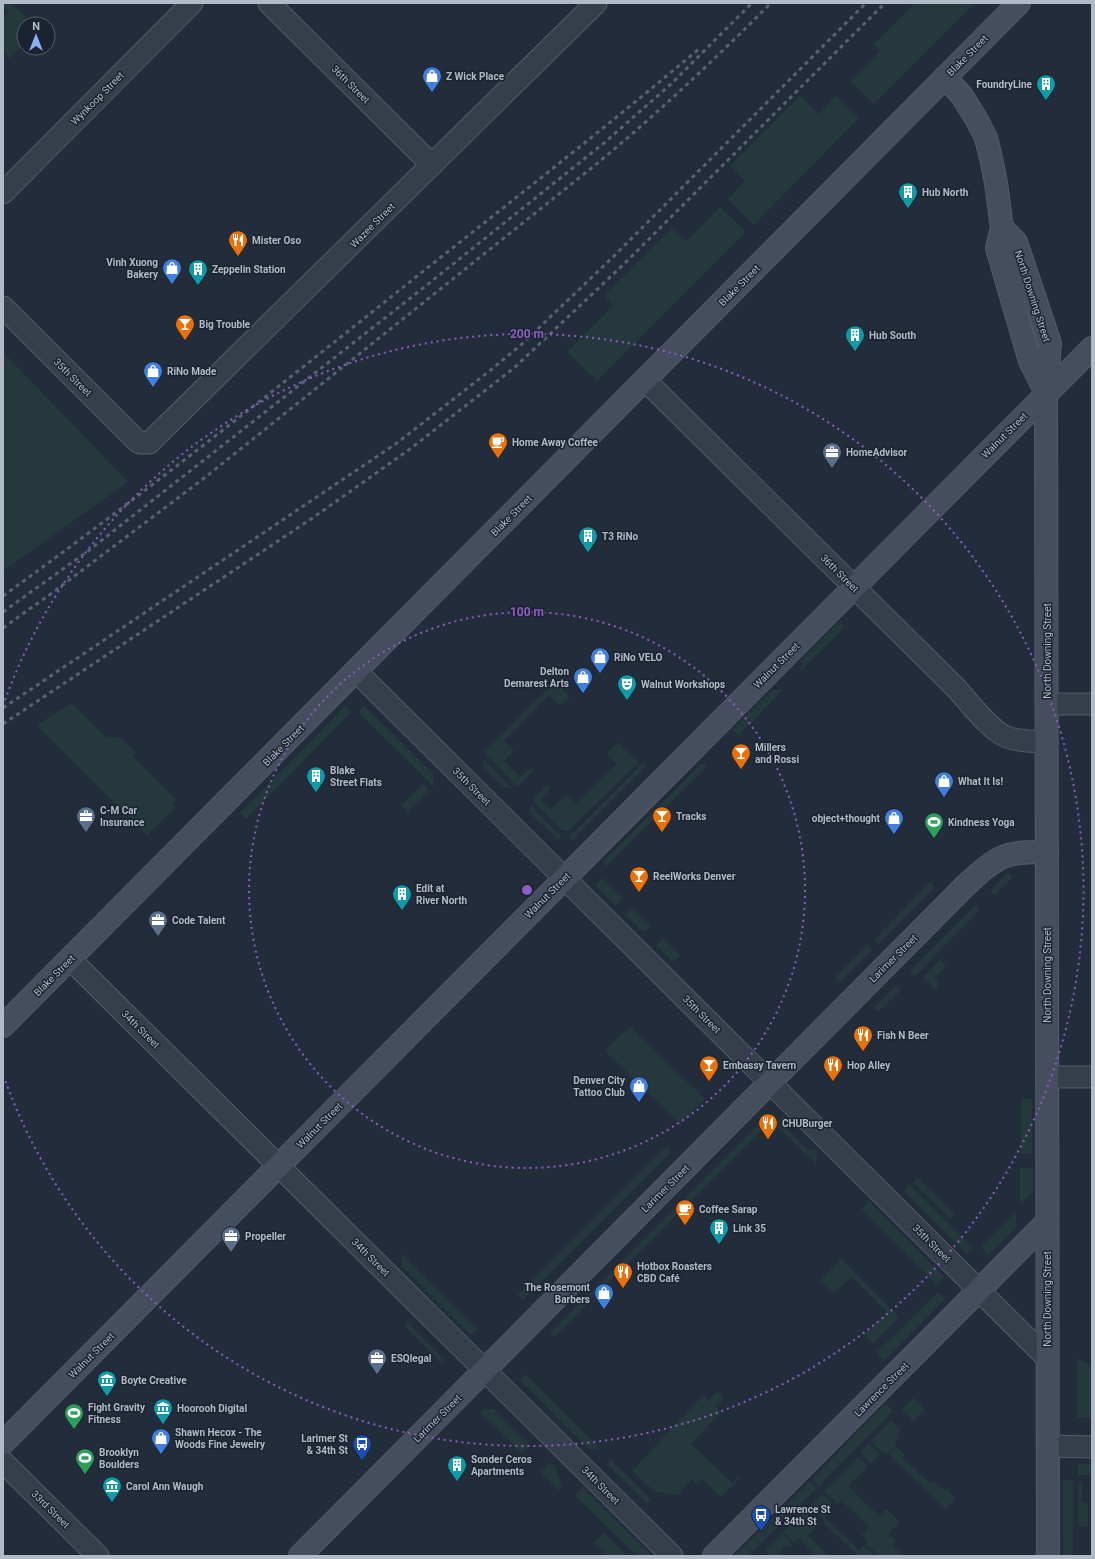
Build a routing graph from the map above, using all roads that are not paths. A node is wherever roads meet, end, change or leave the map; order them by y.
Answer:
1 (192, 3) edge
2 (269, 3) edge
3 (596, 3) edge
4 (1019, 3) edge
5 (945, 77) junction
6 (432, 165) junction
7 (3, 193) edge
8 (3, 307) edge
9 (1092, 348) edge
10 (645, 380) junction
11 (1046, 394) junction
12 (145, 444) joint
13 (854, 586) junction
14 (356, 670) junction
15 (1046, 704) junction
16 (1092, 704) edge
17 (1047, 742) junction
18 (1047, 852) junction
19 (564, 878) junction
20 (70, 959) junction
21 (3, 1026) edge
22 (1047, 1077) junction
23 (1092, 1077) edge
24 (770, 1082) junction
25 (278, 1165) junction
26 (1047, 1222) junction
27 (979, 1290) junction
28 (1047, 1358) junction
29 (486, 1370) junction
30 (3, 1443) edge
31 (1048, 1446) junction
32 (1092, 1447) edge
33 (3, 1462) edge
34 (98, 1556) edge
35 (300, 1556) edge
36 (672, 1556) edge
37 (714, 1556) edge
38 (1048, 1556) edge

1 - 7 street, Wynkoop Street
2 - 6 street, 36th Street
3 - 6 street, Wazee Street
4 - 5 street, Blake Street
5 - 10 street, Blake Street
5 - 11 street, North Downing Street
6 - 12 street, Wazee Street
8 - 12 street, 35th Street
9 - 11 street, Walnut Street
10 - 13 street, 36th Street
10 - 14 street, Blake Street
11 - 13 street, Walnut Street
11 - 15 street, North Downing Street
13 - 17 street, 36th Street
13 - 19 street, Walnut Street
14 - 19 street, 35th Street
14 - 20 street, Blake Street
15 - 16 street
15 - 17 street, North Downing Street
17 - 18 street, North Downing Street
18 - 22 street, North Downing Street
18 - 24 street, Larimer Street
19 - 24 street, 35th Street
19 - 25 street, Walnut Street
20 - 21 street, Blake Street
20 - 25 street, 34th Street
22 - 23 street
22 - 26 street, North Downing Street
24 - 27 street, 35th Street
24 - 29 street, Larimer Street
25 - 29 street, 34th Street
25 - 30 street, Walnut Street
26 - 27 street, Lawrence Street
26 - 28 street, North Downing Street
27 - 28 street, 35th Street
27 - 37 street, Lawrence Street
28 - 31 street, North Downing Street
29 - 35 street, Larimer Street
29 - 36 street, 34th Street
31 - 32 street
31 - 38 street, North Downing Street
33 - 34 street, 33rd Street

